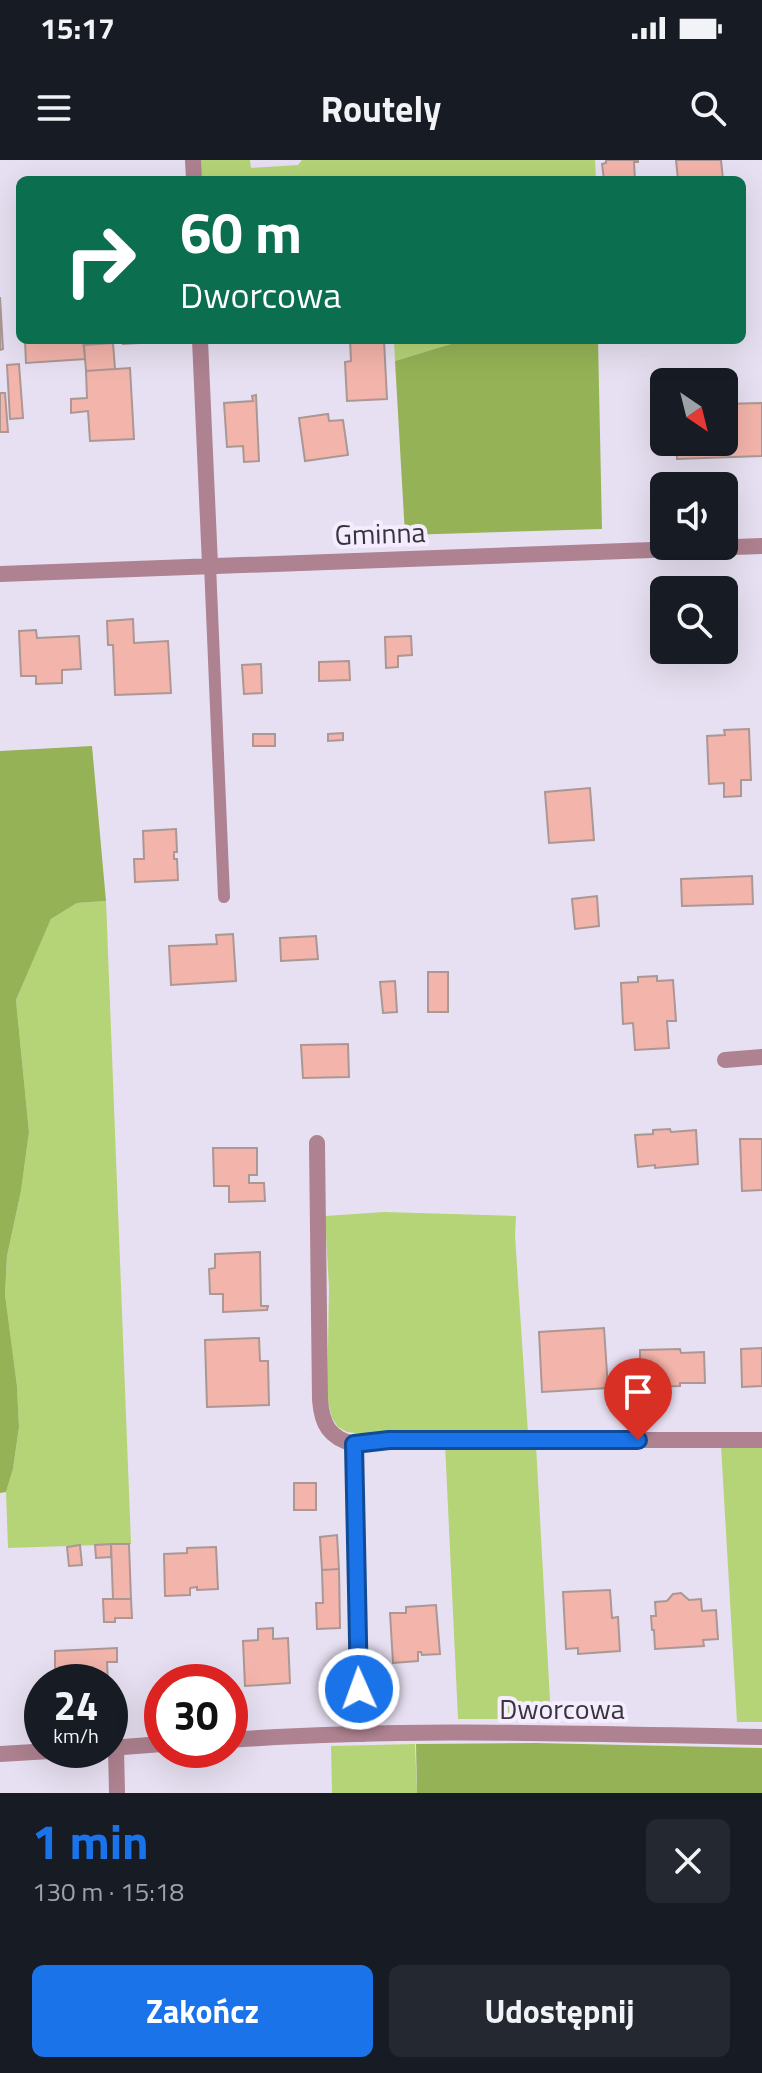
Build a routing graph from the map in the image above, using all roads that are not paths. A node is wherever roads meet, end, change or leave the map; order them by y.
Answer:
1 (200, 344) edge
2 (762, 546) edge
3 (210, 565) junction
4 (0, 574) edge
5 (224, 897) dead end
6 (762, 1057) edge
7 (725, 1060) dead end
8 (317, 1143) dead end
9 (762, 1440) edge
10 (354, 1444) junction
11 (362, 1734) junction
12 (762, 1737) edge
13 (248, 1739) edge
14 (24, 1753) edge
15 (0, 1754) edge
16 (115, 1768) edge
17 (117, 1793) edge

1 - 3 street
2 - 3 street, Gminna
3 - 4 street, Gminna
3 - 5 lane
6 - 7 street
8 - 10 street
9 - 10 street
10 - 11 street
11 - 12 street, Dworcowa
11 - 13 street, Dworcowa
14 - 15 street
16 - 17 street

